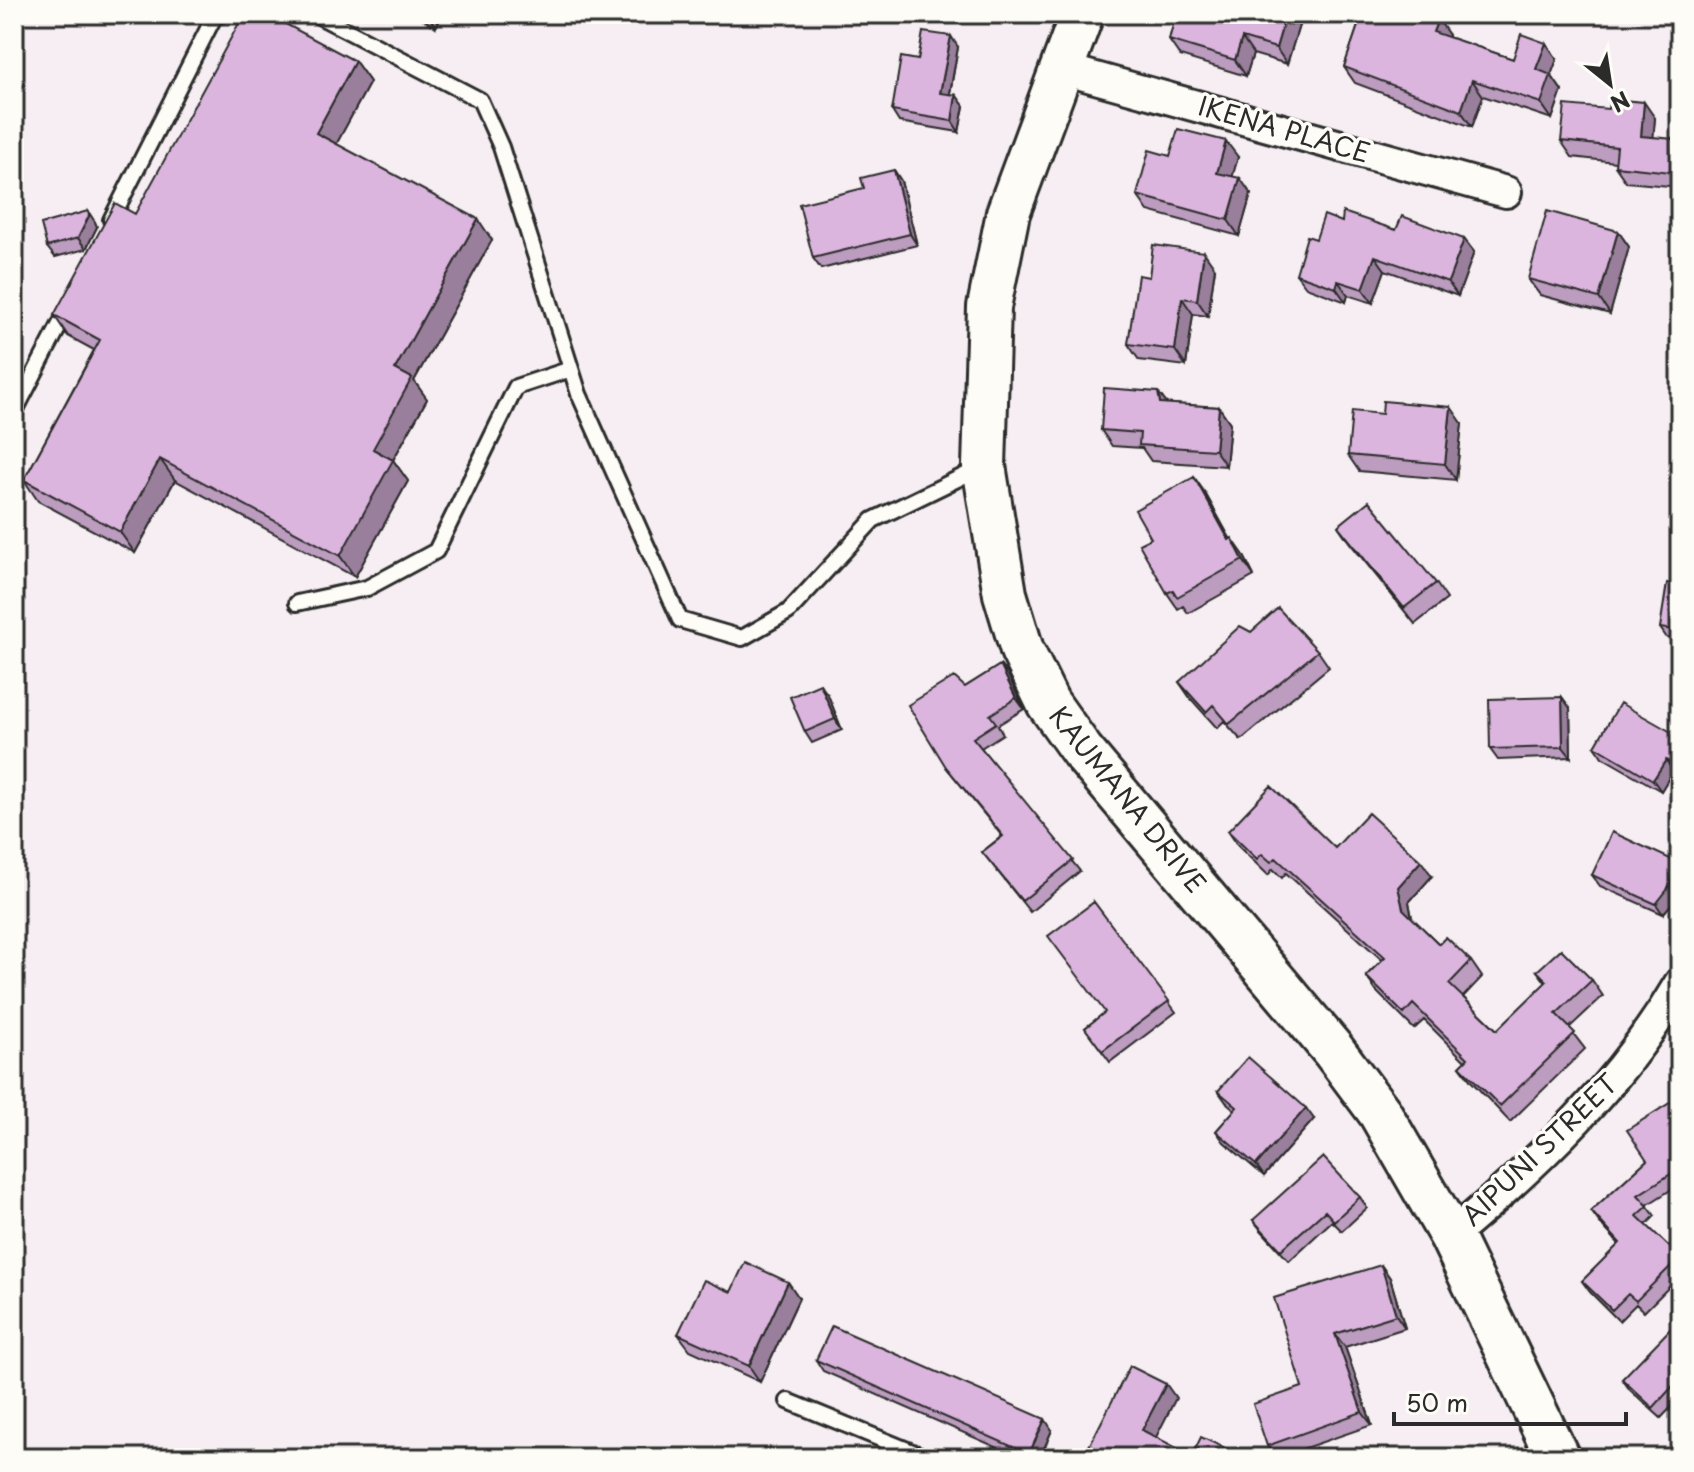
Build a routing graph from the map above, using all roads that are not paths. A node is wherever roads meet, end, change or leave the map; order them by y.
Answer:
1 (221, 14) edge
2 (315, 14) edge
3 (1082, 14) edge
4 (1063, 69) junction
5 (1506, 192) dead end
6 (106, 232) edge
7 (80, 286) edge
8 (571, 369) junction
9 (14, 413) edge
10 (984, 466) junction
11 (297, 603) dead end
12 (1680, 983) edge
13 (1451, 1236) junction
14 (788, 1401) dead end
15 (927, 1458) edge
16 (1558, 1458) edge

1 - 6 lane
2 - 8 lane
3 - 4 street, KAUMANA DRIVE
4 - 5 street, IKENA PLACE
4 - 10 street, KAUMANA DRIVE
7 - 9 lane
8 - 10 lane
8 - 11 lane
10 - 13 street, KAUMANA DRIVE
12 - 13 street, AIPUNI STREET
13 - 16 street, KAUMANA DRIVE
14 - 15 lane

